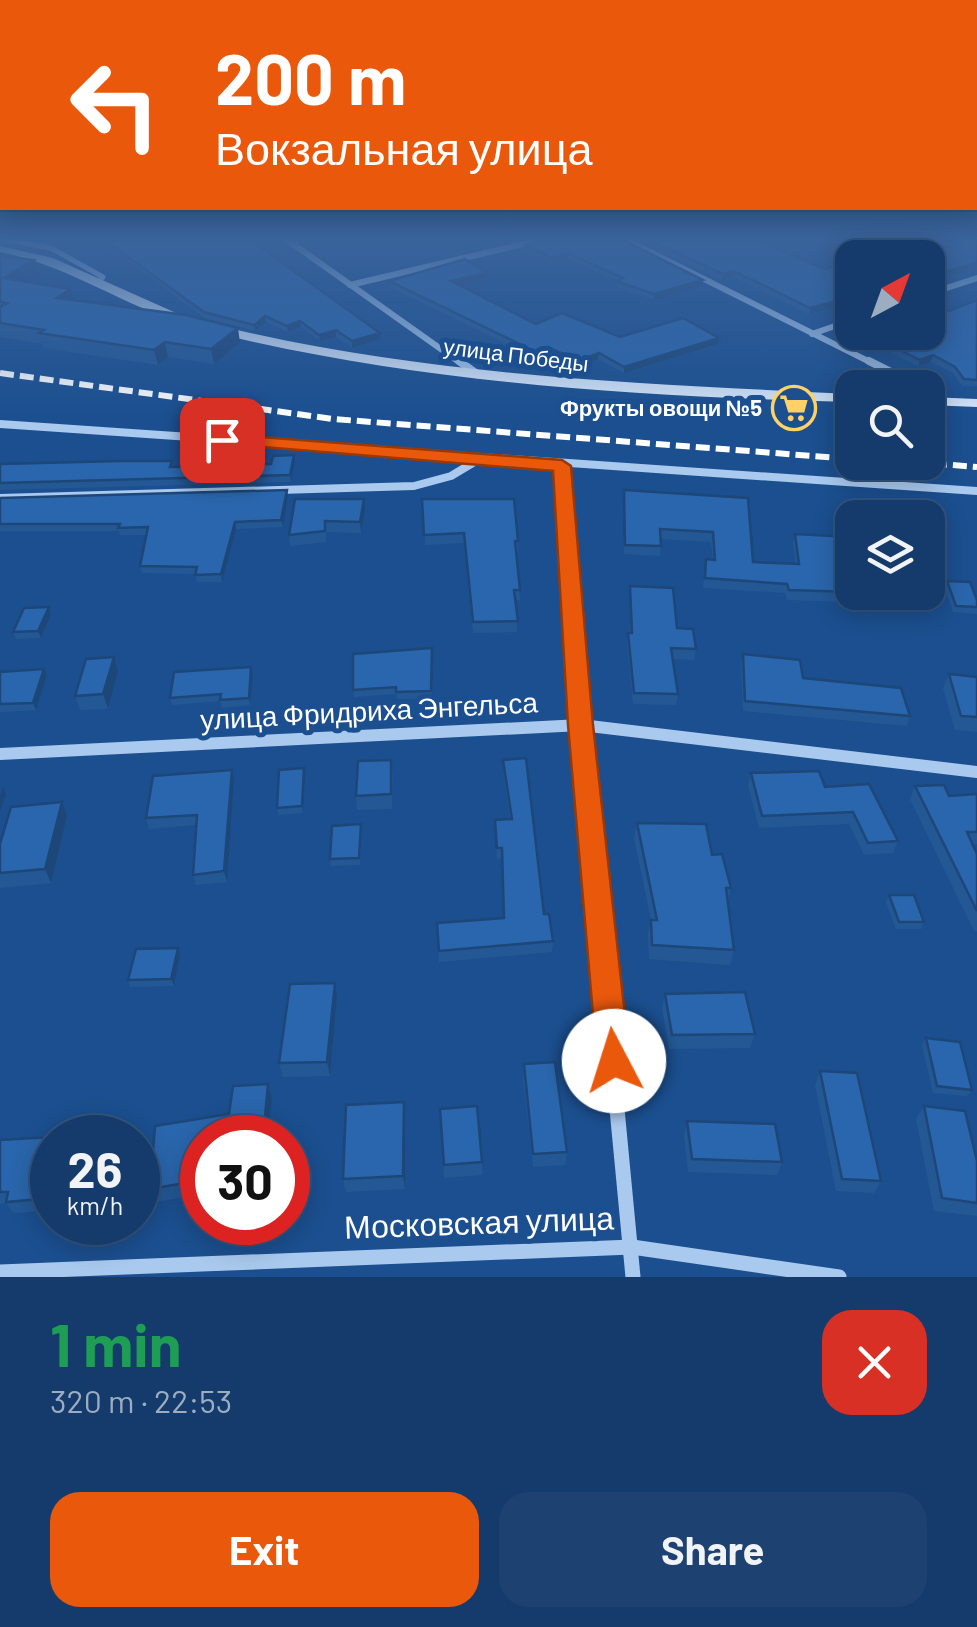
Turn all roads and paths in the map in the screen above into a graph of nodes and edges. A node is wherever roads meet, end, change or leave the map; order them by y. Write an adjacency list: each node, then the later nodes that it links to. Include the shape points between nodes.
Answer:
1 (134, 299): 7 (street, улица Победы, via 254,339)
2 (369, 299): 7 (street)
3 (742, 299): 5 (street)
4 (835, 326): 5 (street)
5 (812, 334): 6 (street)
6 (886, 370)
7 (481, 376): 8 (street, улица Победы)
8 (835, 397)
9 (947, 401): 10 (street)
10 (977, 402)
11 (0, 424): 12 (street)
12 (482, 458): 13 (street); 15 (street, via 414,486)
13 (562, 466): 14 (street); 16 (street)
14 (977, 491)
15 (0, 498)
16 (581, 725): 17 (street, улица Фридриха Энгельса); 18 (street, улица Фридриха Энгельса); 19 (street)
17 (0, 754)
18 (977, 772)
19 (632, 1247): 20 (street, Московская улица); 21 (street); 22 (street, Московская улица)
20 (0, 1272)
21 (632, 1277)
22 (839, 1277)

